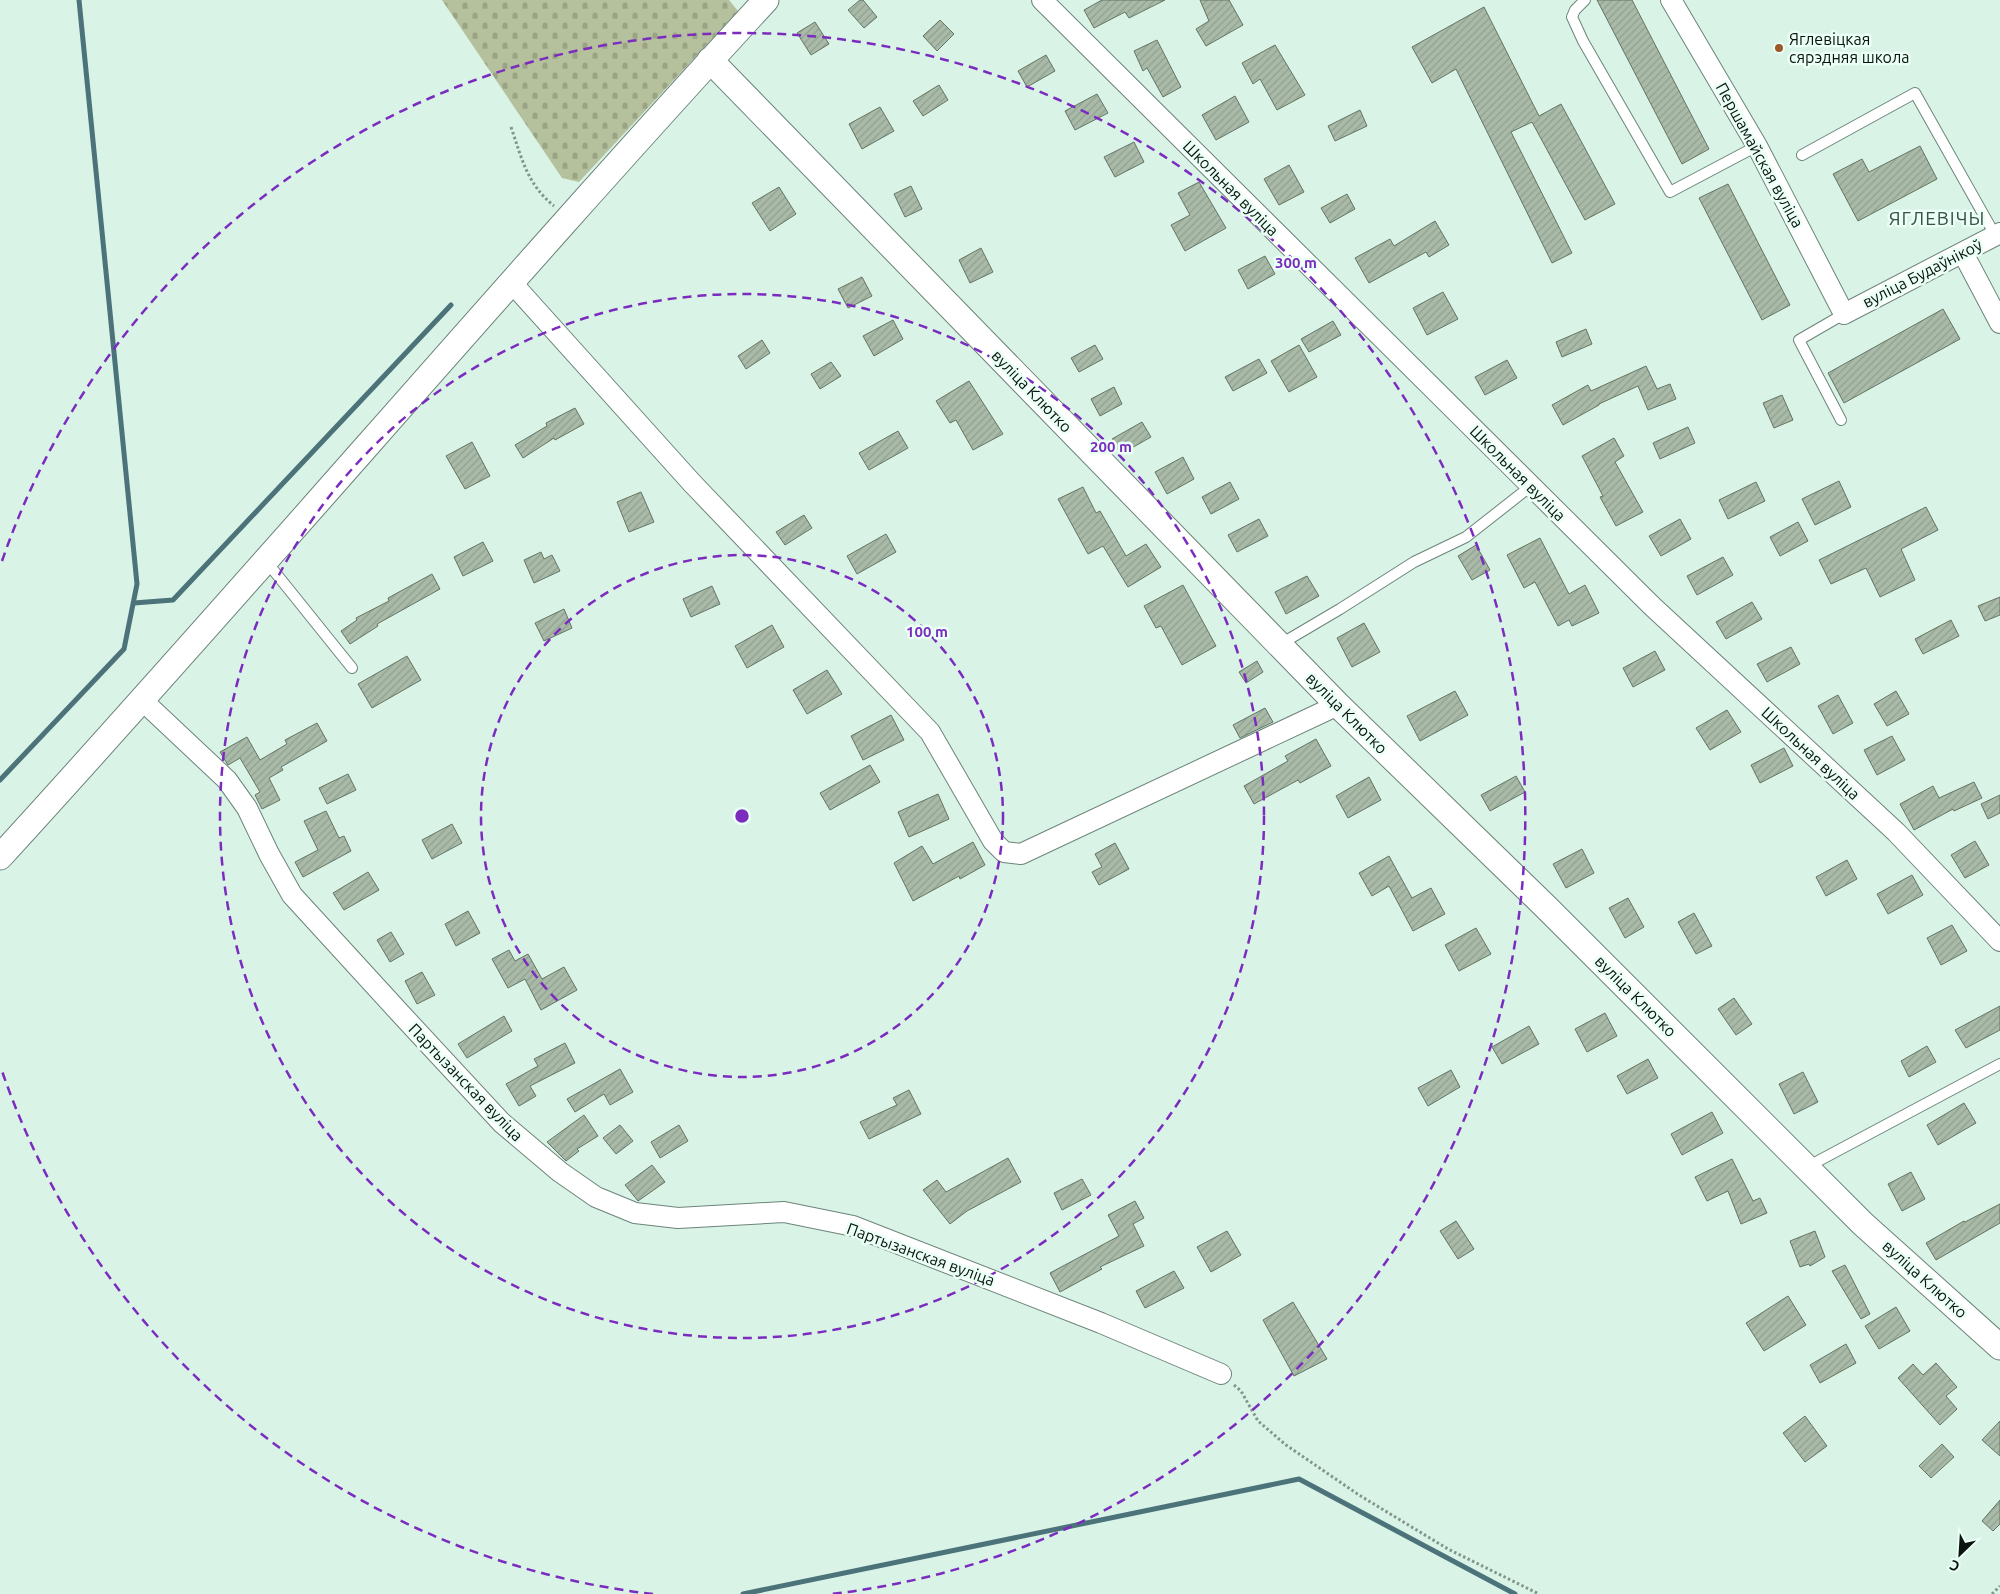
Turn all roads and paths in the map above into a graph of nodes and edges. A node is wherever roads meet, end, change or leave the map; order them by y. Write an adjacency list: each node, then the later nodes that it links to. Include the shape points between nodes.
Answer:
1 (766, 0): 5 (street)
2 (1042, 0): 16 (street, Школьная вуліца)
3 (1585, 0): 7 (lane, via 1572,17 1670,192)
4 (1671, 0): 7 (street, Першамайская вуліца)
5 (710, 60): 9 (street); 18 (street, вуліца Клютко)
6 (510, 127): 9 (path, via 532,184)
7 (1757, 146): 13 (street, Першамайская вуліца)
8 (1802, 155): 10 (lane, via 1915,93)
9 (570, 218): 12 (street)
10 (1998, 234): 11 (street, вуліца Будаўнікоў)
11 (1963, 253): 13 (street, вуліца Будаўнікоў); 14 (street)
12 (512, 283): 17 (street); 21 (street, via 692,483 930,732 994,841 1004,852 1021,854)
13 (1844, 314): 15 (lane, via 1799,340)
14 (2000, 323)
15 (1841, 420)
16 (1531, 486): 18 (lane, via 1466,537 1414,562); 23 (street, Школьная вуліца, via 1652,606 1896,832)
17 (266, 561): 19 (lane); 20 (street)
18 (1279, 645): 21 (street, вуліца Клютко)
19 (352, 668)
20 (143, 701): 22 (street); 27 (street, Партызанская вуліца, via 227,780 247,808 292,895 502,1123 560,1172 596,1197 634,1213 678,1218 784,1212 853,1226 1101,1323)
21 (1338, 705): 25 (street, вуліца Клютко)
22 (0, 857)
23 (2000, 941)
24 (2000, 1064): 25 (lane)
25 (1807, 1167): 26 (street, вуліца Клютко, via 1863,1224)
26 (2000, 1348)
27 (1221, 1374): 29 (path, via 1241,1391 1258,1422 1286,1445 1359,1495 1448,1549)
28 (2000, 1586): 30 (path)
29 (1539, 1594)
30 (1992, 1594)

